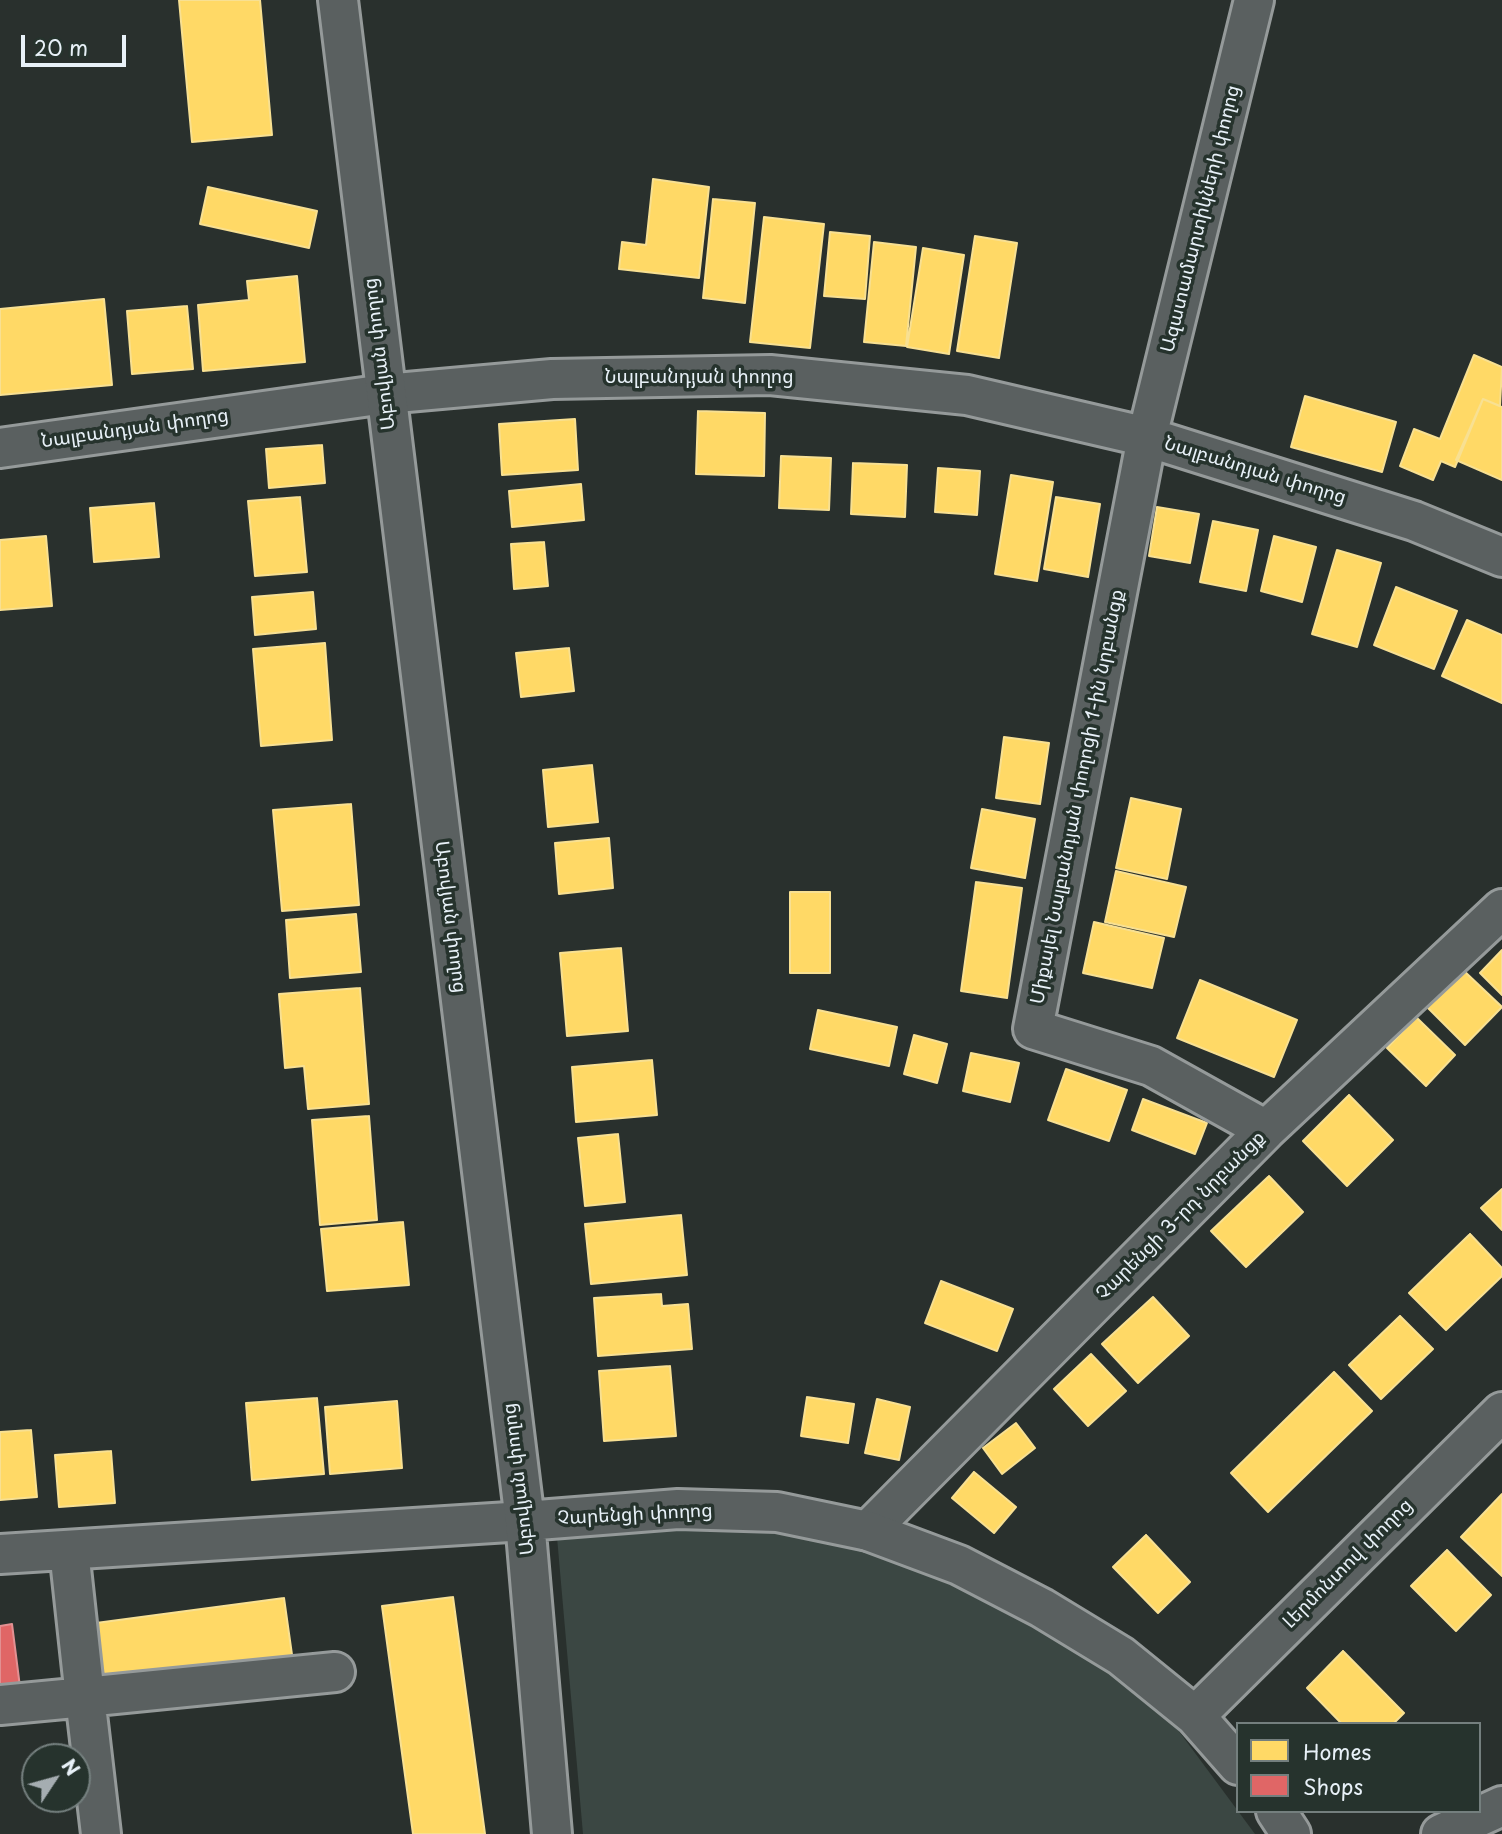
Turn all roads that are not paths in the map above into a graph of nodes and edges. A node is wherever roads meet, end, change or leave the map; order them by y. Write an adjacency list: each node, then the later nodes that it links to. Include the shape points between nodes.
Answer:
1 (338, 0): 3 (street, Աբովյան փողոց)
2 (1254, 0): 4 (street, Ազատամարտիկների փողոց)
3 (385, 394): 4 (street, Նալբանդյան փողոց, via 552,379 770,375 967,395); 5 (street, Նալբանդյան փողոց); 10 (street, Աբովյան փողոց)
4 (1147, 438): 6 (street, Նալբանդյան փողոց, via 1414,521); 8 (street, Միքայել Նալբանդյան փողոցի 1-ին նրբանցք, via 1033,1029 1152,1066)
5 (0, 448)
6 (1502, 557)
7 (1502, 909): 8 (street, Չարենցի 3-րդ նրբանցք)
8 (1266, 1130): 11 (street, Չարենցի 3-րդ նրբանցք)
9 (1502, 1412): 17 (street, Լերմոնտով փողոց)
10 (525, 1521): 11 (street, Չարենցի փողոց, via 678,1509 777,1511); 12 (street, Չարենցի փողոց); 22 (street, Աբովյան փողոց)
11 (868, 1531): 17 (street, Չարենցի փողոց, via 959,1566 1042,1608 1121,1656)
12 (69, 1550): 13 (street, Չարենցի փողոց); 15 (street)
13 (0, 1555)
14 (335, 1672): 15 (street)
15 (85, 1696): 16 (street); 21 (street)
16 (0, 1705)
17 (1195, 1716): 18 (street, Չարենցի փողոց)
18 (1236, 1763)
19 (1502, 1806): 24 (street)
20 (1277, 1813): 23 (street)
21 (101, 1834)
22 (552, 1834)
23 (1291, 1834)
24 (1441, 1834)

